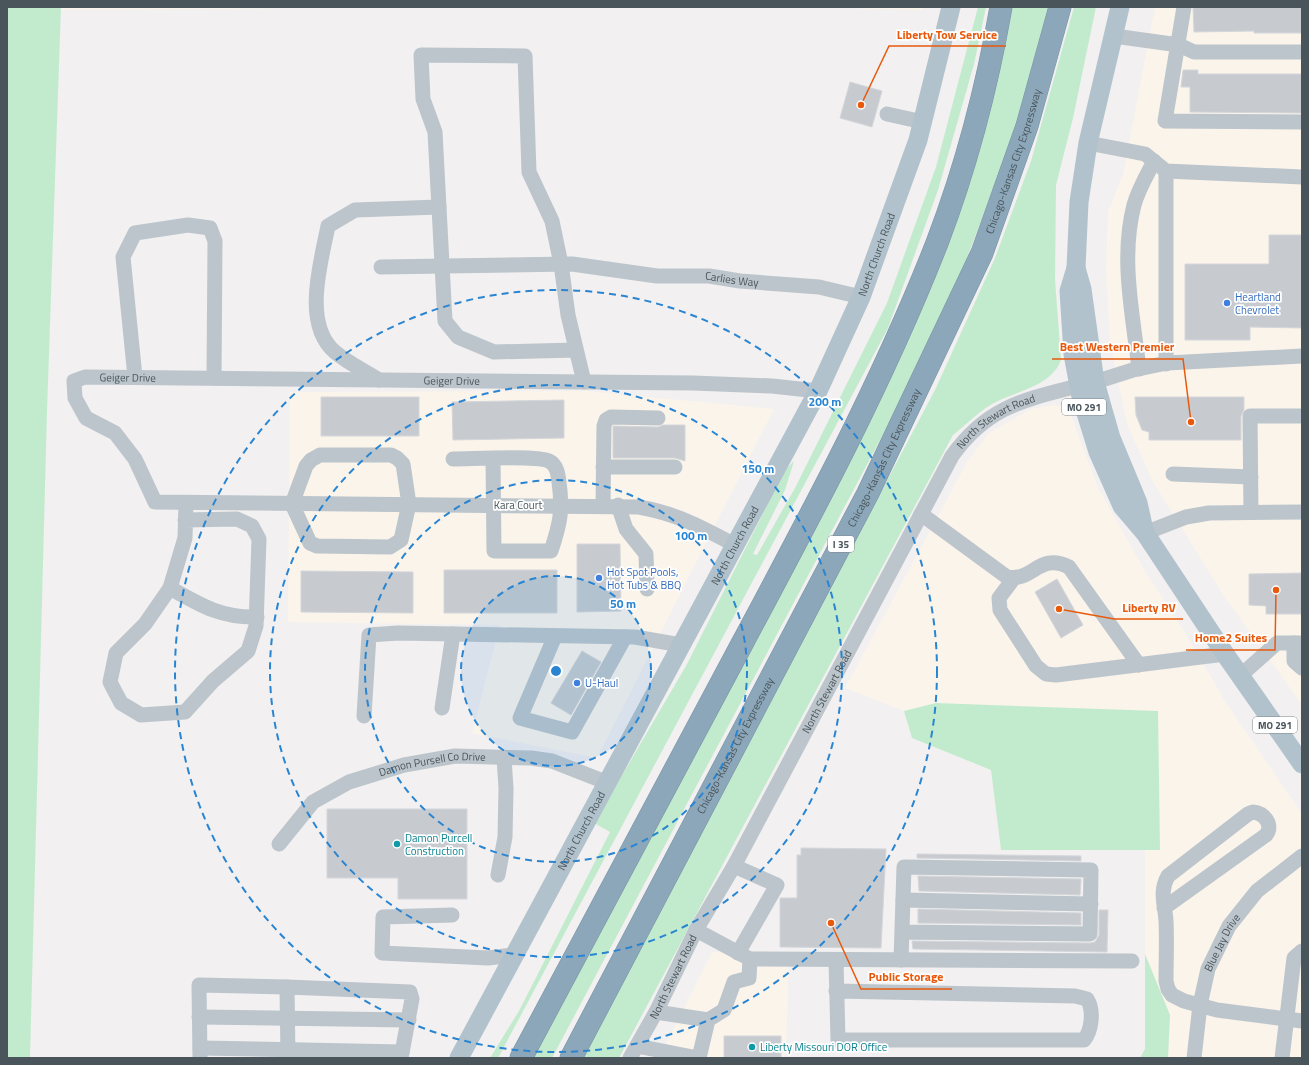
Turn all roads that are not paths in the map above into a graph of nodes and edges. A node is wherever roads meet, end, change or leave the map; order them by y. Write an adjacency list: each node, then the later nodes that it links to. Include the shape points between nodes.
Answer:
1 (951, 7): 10 (main road, North Church Road)
2 (1001, 7): 101 (highway, via 992,57 967,151 937,241 893,348 812,514)
3 (1060, 7): 102 (highway, Chicago-Kansas City Expressway / I 35, via 1027,126 982,253 868,493)
4 (1120, 7): 6 (main road, MO 291)
5 (1184, 7): 7 (street)
6 (1114, 36): 7 (street); 12 (main road, MO 291)
7 (1179, 45): 8 (street, via 1194,52); 11 (street, via 1165,121)
8 (1302, 52)
9 (887, 114): 10 (street)
10 (923, 122): 20 (main road, North Church Road)
11 (1302, 122)
12 (1088, 142): 13 (street, via 1145,154); 30 (main road, MO 291, via 1079,202 1076,268 1082,289)
13 (1154, 161): 14 (street); 24 (street, via 1134,204 1127,243)
14 (1166, 171): 15 (street); 23 (street)
15 (1302, 177)
16 (439, 207): 17 (street, via 435,132 423,99 421,55 525,56 529,172 552,221); 18 (street); 28 (street, via 355,210 328,226 316,286 319,329 334,351)
17 (562, 264): 18 (street, Carlies Way); 20 (street, Carlies Way, via 657,276 709,276 819,287); 21 (street, via 568,315)
18 (441, 266): 19 (street, Carlies Way); 21 (street, via 445,321 458,337 494,352)
19 (381, 267)
20 (861, 296): 31 (main road, North Church Road)
21 (576, 350): 29 (street)
22 (1302, 356): 23 (street, North Stewart Road)
23 (1166, 364): 24 (street, North Stewart Road)
24 (1139, 369): 30 (street, North Stewart Road)
25 (85, 377): 26 (street, Geiger Drive); 40 (street, Kara Court, via 74,381 75,398 86,418 115,432 135,458 155,502)
26 (134, 377): 27 (street, Geiger Drive); 27 (street, via 123,257 135,234 188,225 210,228 215,241)
27 (214, 378): 28 (street, Geiger Drive)
28 (379, 380): 29 (street, Geiger Drive)
29 (584, 382): 31 (street, Geiger Drive, via 772,386)
30 (1087, 384): 49 (street, North Stewart Road, via 1008,406 976,427 952,456); 51 (main road, MO 291, via 1138,503)
31 (818, 391): 52 (main road, North Church Road)
32 (1302, 416): 39 (street, via 1250,416)
33 (658, 418): 36 (street, via 612,417 606,420)
34 (453, 459): 35 (street)
35 (493, 459): 43 (street); 44 (street, via 536,459 554,465)
36 (603, 467): 37 (street); 45 (street)
37 (675, 467)
38 (1173, 474): 39 (street)
39 (1251, 477): 47 (street)
40 (186, 503): 41 (street, Kara Court); 50 (street)
41 (292, 504): 42 (street, Kara Court); 42 (street, via 310,543 317,546 390,546 401,540); 42 (street, via 306,466 320,455 391,455 397,458 403,464)
42 (409, 504): 43 (street, Kara Court)
43 (493, 505): 44 (street, Kara Court); 44 (street, via 494,551 551,551 560,527)
44 (562, 505): 45 (street, Kara Court)
45 (603, 505): 46 (street, Kara Court)
46 (618, 505): 52 (street, Kara Court, via 663,511 685,519); 55 (street, via 626,529 646,554)
47 (1251, 512): 48 (street); 51 (street, via 1209,513 1186,517)
48 (1302, 512)
49 (921, 514): 53 (street, via 1007,577); 73 (street, North Stewart Road)
50 (185, 520): 54 (street, via 185,538); 56 (street, via 237,519 252,526 259,539)
51 (1144, 533): 62 (main road, MO 291)
52 (735, 545): 61 (main road, North Church Road)
53 (1014, 578): 63 (street, via 1046,562 1061,563 1069,567); 63 (street, via 999,598 1000,610 1036,666 1046,674)
54 (170, 588): 56 (street, via 204,607 238,618); 56 (street, via 145,624 116,653 110,682 121,703 141,715 185,712 213,682 248,652)
55 (647, 589)
56 (257, 617)
57 (453, 634): 58 (street); 66 (street); 67 (street, via 369,635)
58 (555, 636): 59 (street); 59 (street, via 520,718 572,732)
59 (625, 637): 61 (street)
60 (1298, 643): 64 (street, via 1294,660); 65 (street, via 1277,643)
61 (681, 645): 70 (main road, North Church Road)
62 (1225, 654): 63 (street); 65 (main road, MO 291)
63 (1139, 665)
64 (1302, 668)
65 (1240, 676): 69 (main road, MO 291)
66 (442, 708)
67 (364, 716)
68 (504, 758): 70 (street, Damon Pursell Co Drive, via 552,761); 71 (street, Damon Pursell Co Drive, via 455,756 404,766 350,782 314,802); 74 (street, via 505,836)
69 (1302, 764)
70 (608, 783): 82 (main road, North Church Road)
71 (279, 844)
72 (1302, 856): 89 (street, Blue Jay Drive, via 1256,891 1229,926 1208,969)
73 (734, 866): 79 (street, North Stewart Road); 83 (street, via 777,885)
74 (498, 875)
75 (903, 900): 76 (street); 76 (street, via 904,867 1091,870); 80 (street)
76 (1091, 904): 80 (street, via 1090,934)
77 (1164, 908): 77 (street, via 1163,884 1168,876 1248,814 1253,812 1262,815 1270,826 1266,835); 89 (street, via 1168,989 1178,999)
78 (452, 915): 82 (street, via 383,917 382,953 488,958)
79 (696, 930): 83 (street); 90 (street, North Stewart Road)
80 (902, 932): 85 (street)
81 (1302, 950): 95 (street, via 1294,958)
82 (513, 955): 100 (main road, North Church Road)
83 (744, 956): 84 (street); 94 (street, via 749,978 734,982 724,1010)
84 (836, 960): 85 (street); 88 (street)
85 (901, 960): 86 (street)
86 (1132, 961)
87 (288, 987): 91 (street, via 198,985); 92 (street); 93 (street, via 410,992 412,999)
88 (836, 991): 88 (street, via 838,1040 1084,1040 1088,1036 1090,1025 1090,1004 1087,999 1075,996)
89 (1200, 1005): 95 (street, via 1216,1010); 104 (street, Blue Jay Drive)
90 (656, 1012): 94 (street); 96 (street, North Stewart Road)
91 (199, 1017): 92 (street); 97 (street)
92 (288, 1018): 93 (street); 98 (street)
93 (408, 1020): 99 (street)
94 (708, 1020): 103 (street)
95 (1295, 1020): 105 (street)
96 (634, 1052): 103 (street)
97 (200, 1053): 98 (street)
98 (288, 1054): 99 (street)
99 (401, 1055)
100 (459, 1058)
101 (521, 1058)
102 (571, 1058)
103 (698, 1058)
104 (1194, 1058)
105 (1282, 1058)

